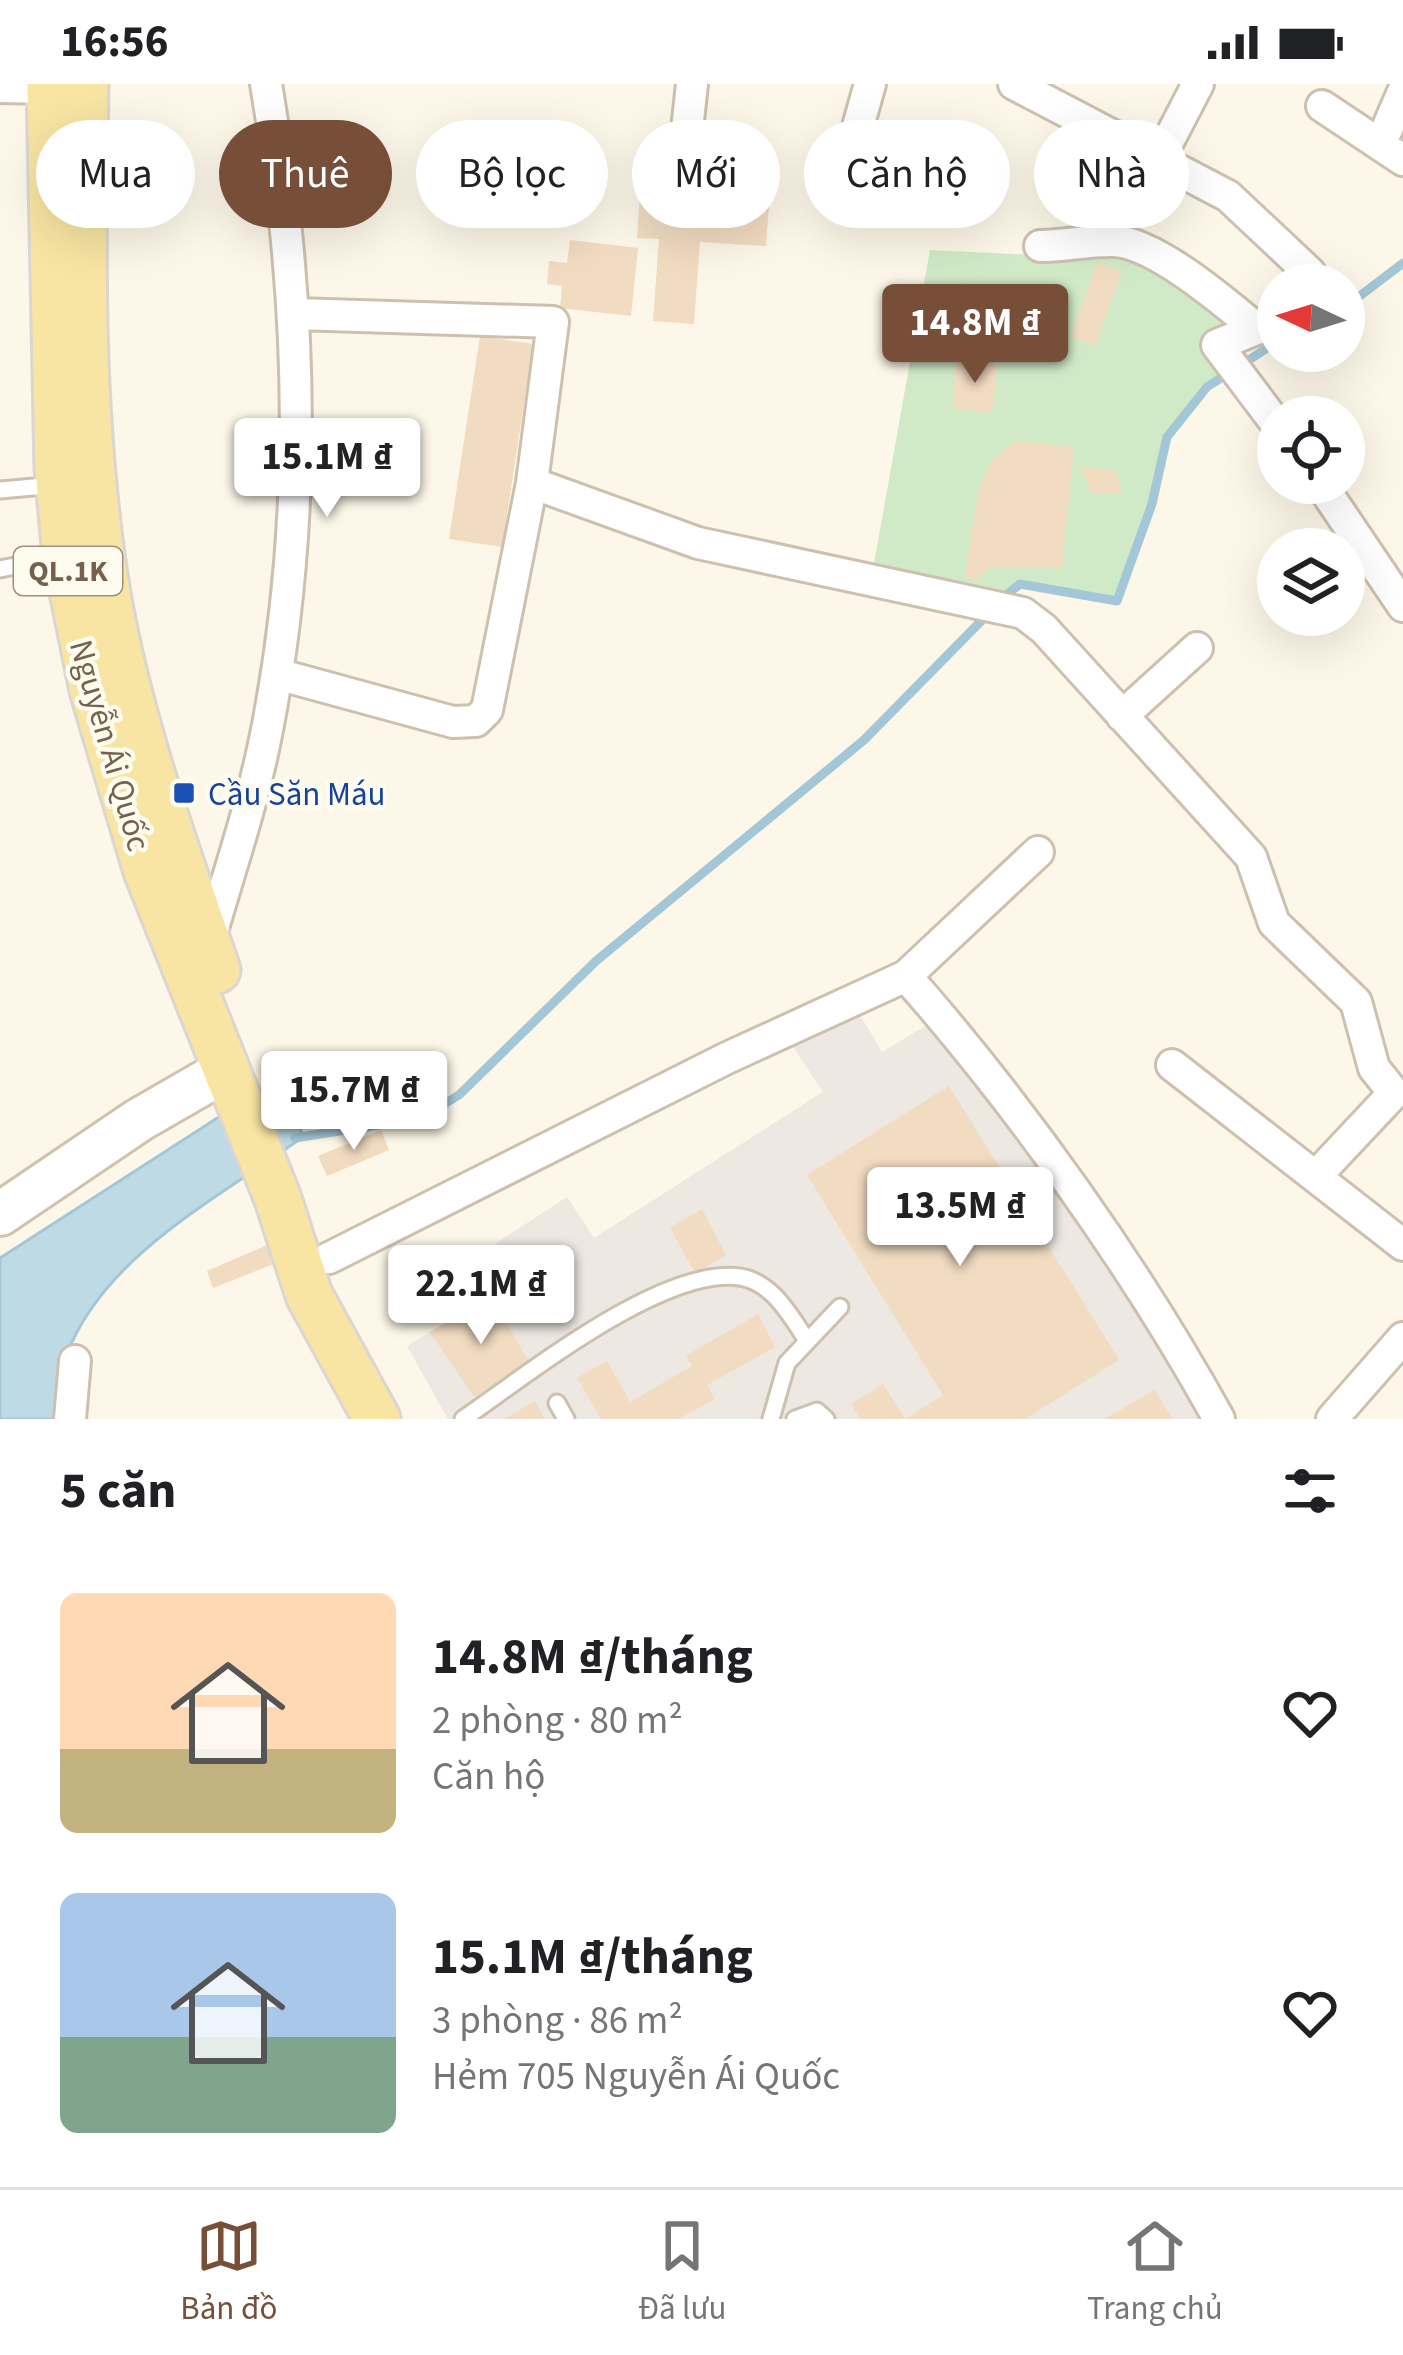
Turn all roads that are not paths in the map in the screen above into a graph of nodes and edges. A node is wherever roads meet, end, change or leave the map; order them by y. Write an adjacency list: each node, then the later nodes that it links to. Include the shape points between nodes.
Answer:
1 (266, 84): 18 (street)
2 (692, 84): 10 (street)
3 (871, 84): 11 (street)
4 (1014, 84): 12 (street)
5 (1198, 84): 13 (street)
6 (62, 86): 7 (street); 23 (main road, Nguyễn Ái Quốc / QL.1K); 33 (main road, Nguyễn Ái Quốc / QL.1K, via 108,595 136,715)
7 (0, 87)
8 (1403, 92): 14 (street)
9 (1322, 106): 14 (street)
10 (688, 120)
11 (860, 120)
12 (1084, 120)
13 (1179, 120)
14 (1392, 153)
15 (1189, 177): 17 (street, via 1246,210)
16 (1040, 246): 19 (street, via 1117,241)
17 (1301, 264)
18 (295, 314): 22 (street, via 553,322); 30 (street, via 299,455)
19 (1257, 317)
20 (1257, 329): 21 (street, via 1217,345)
21 (1257, 399)
22 (532, 483): 30 (street, via 487,710 476,721 453,722); 31 (street, via 698,543 1023,613)
23 (59, 484): 24 (lane); 26 (main road, Nguyễn Ái Quốc / QL.1K)
24 (0, 490)
25 (1334, 504): 28 (street)
26 (66, 557): 27 (lane); 36 (main road, Nguyễn Ái Quốc / QL.1K, via 147,871)
27 (0, 569)
28 (1403, 607)
29 (1197, 648): 31 (street)
30 (277, 674): 33 (street)
31 (1122, 716): 37 (street, via 1251,856 1274,923 1356,1002 1374,1068)
32 (1038, 852): 34 (street)
33 (208, 945): 36 (main road, QL.1K)
34 (906, 976): 42 (street); 56 (street, via 979,1059 1183,1354)
35 (1172, 1065): 38 (street)
36 (234, 1067): 39 (main road, QL.1K); 40 (street)
37 (1399, 1098): 38 (street)
38 (1316, 1176): 41 (street)
39 (292, 1193): 42 (main road, QL.1K); 49 (main road, QL.1K, via 309,1295)
40 (0, 1214)
41 (1403, 1245)
42 (329, 1258): 50 (main road, QL.1K)
43 (840, 1307): 45 (lane)
44 (1403, 1338): 57 (street)
45 (806, 1339): 51 (lane, via 770,1292 741,1277 708,1280 626,1310); 53 (lane, via 787,1363)
46 (75, 1361): 48 (street)
47 (557, 1403): 52 (lane)
48 (70, 1419)
49 (376, 1419)
50 (404, 1419)
51 (463, 1419)
52 (566, 1419)
53 (771, 1419)
54 (795, 1419): 55 (lane, via 817,1411)
55 (826, 1419)
56 (1219, 1419)
57 (1332, 1419)

